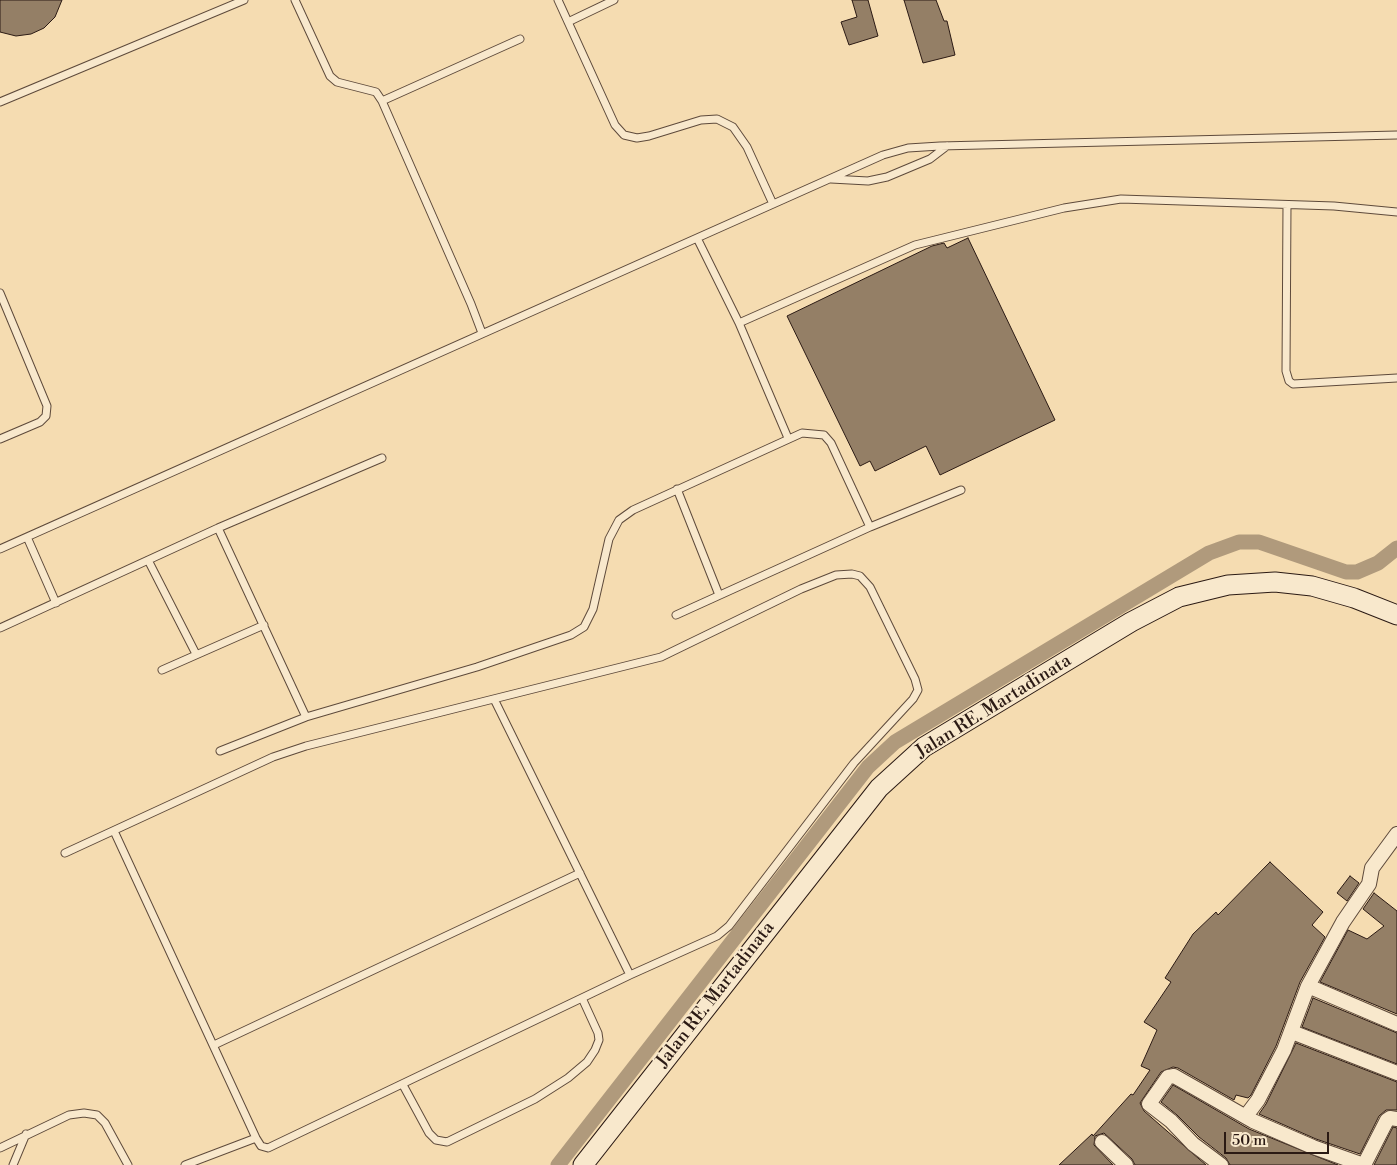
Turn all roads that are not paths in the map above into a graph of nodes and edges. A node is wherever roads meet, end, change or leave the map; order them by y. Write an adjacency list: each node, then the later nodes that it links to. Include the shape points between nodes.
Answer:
1 (244, 0): 8 (lane)
2 (295, 0): 7 (lane, via 330,76 338,82 376,92)
3 (558, 0): 5 (lane)
4 (614, 0): 5 (lane)
5 (568, 22): 12 (lane, via 614,125 624,135 643,137 701,120 717,119 733,127 747,147)
6 (520, 39): 7 (lane)
7 (382, 101): 18 (lane)
8 (0, 102)
9 (1397, 135): 10 (lane)
10 (947, 146): 11 (lane, via 908,148 882,155); 11 (lane, via 930,158 887,177 868,181)
11 (828, 178): 12 (lane)
12 (773, 204): 15 (lane)
13 (1287, 205): 14 (lane); 17 (lane, via 1121,199 1064,208 915,245); 19 (lane, via 1288,380 1293,384)
14 (1397, 212)
15 (697, 238): 17 (lane); 18 (lane)
16 (0, 293): 21 (lane, via 47,406 46,416 40,422)
17 (739, 323): 20 (lane)
18 (482, 333): 27 (lane)
19 (1397, 378)
20 (788, 438): 23 (lane); 26 (lane, via 802,433 824,435 831,443)
21 (0, 439)
22 (382, 458): 25 (lane)
23 (677, 489): 30 (lane); 39 (lane, via 619,520 609,539 593,609 584,627 570,635 477,667)
24 (961, 490): 26 (lane)
25 (218, 528): 29 (lane); 34 (lane)
26 (870, 528): 30 (lane)
27 (27, 537): 28 (lane); 31 (lane)
28 (0, 550)
29 (148, 560): 31 (lane); 36 (lane)
30 (719, 595): 32 (lane)
31 (56, 603): 35 (lane)
32 (676, 615)
33 (1397, 615): 62 (main road, Jalan RE. Martadinata, via 1312,586 1275,582 1228,585 1179,597 1131,622 924,747 879,788)
34 (264, 625): 36 (lane); 39 (lane)
35 (0, 628)
36 (196, 654): 37 (lane)
37 (162, 670)
38 (494, 699): 41 (lane, via 273,757); 44 (lane); 45 (lane, via 661,658 801,589 836,575 852,574 860,576 870,588 915,679 918,690 913,699 854,763 729,926 706,942)
39 (306, 717): 40 (lane)
40 (220, 751)
41 (114, 831): 43 (lane); 50 (lane)
42 (1397, 834): 46 (street, via 1372,868 1369,884 1343,922)
43 (65, 853)
44 (580, 873): 45 (lane); 50 (lane)
45 (630, 975): 47 (lane)
46 (1308, 986): 48 (street); 49 (street)
47 (582, 998): 52 (lane); 52 (lane, via 600,1040 587,1062 535,1099 447,1142 436,1140 429,1133)
48 (1397, 1024)
49 (1292, 1032): 51 (street); 53 (street, via 1258,1100)
50 (214, 1045): 56 (lane)
51 (1397, 1073)
52 (403, 1085): 56 (lane, via 273,1147 264,1148)
53 (1246, 1116): 64 (street, via 1174,1076 1165,1079 1149,1101 1193,1144); 65 (street, via 1313,1147)
54 (1397, 1119): 65 (street, via 1387,1120)
55 (26, 1134): 58 (lane); 59 (lane); 60 (lane, via 69,1115 84,1112 97,1115 105,1123)
56 (256, 1138): 61 (lane)
57 (1102, 1142): 63 (street)
58 (0, 1148)
59 (14, 1165)
60 (128, 1165)
61 (185, 1165)
62 (583, 1165)
63 (1126, 1165)
64 (1221, 1165)
65 (1364, 1165)

